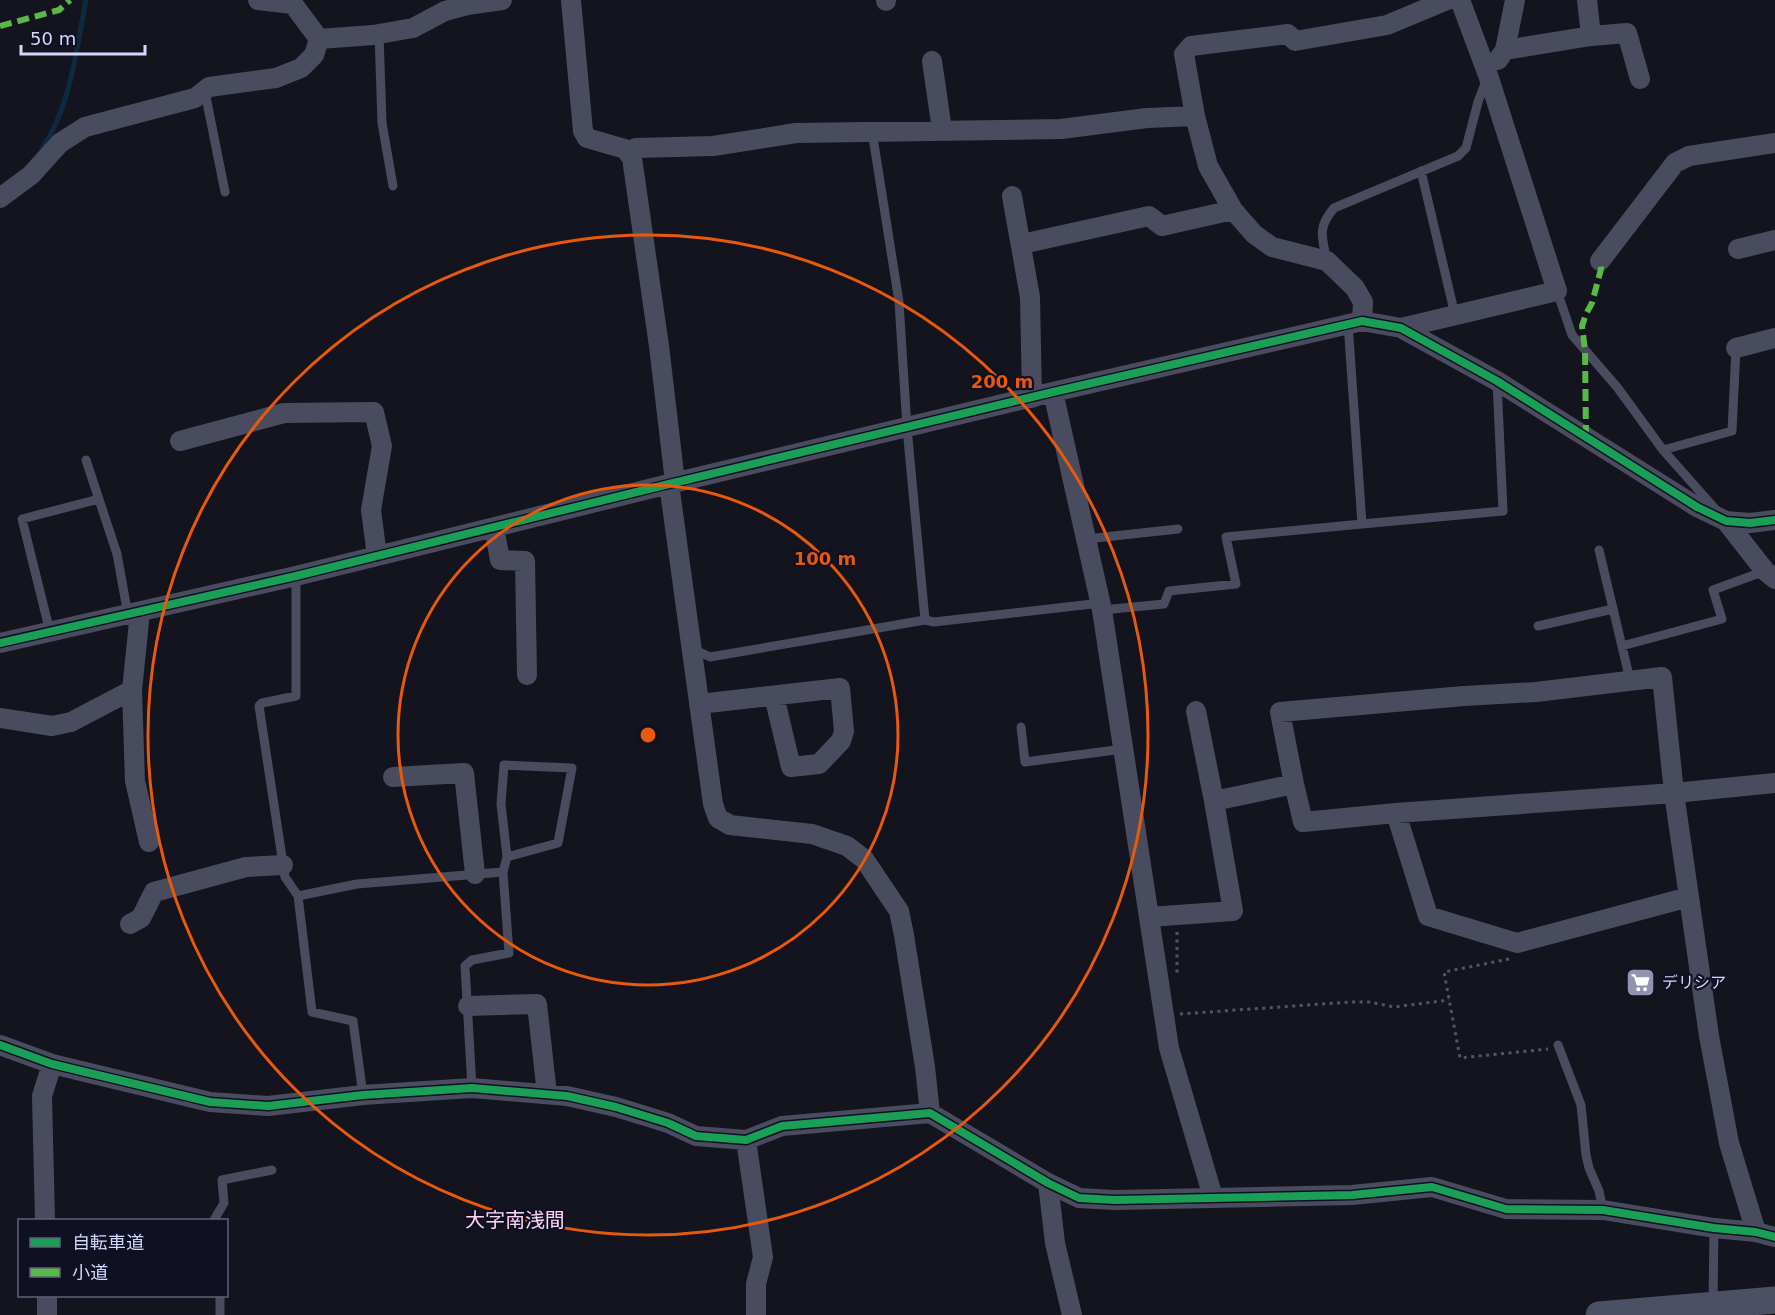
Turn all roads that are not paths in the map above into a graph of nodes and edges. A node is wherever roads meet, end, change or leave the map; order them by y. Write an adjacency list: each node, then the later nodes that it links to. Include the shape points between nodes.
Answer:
1 (258, 0): 10 (street, via 293,4)
2 (502, 0): 8 (street, via 445,11 413,28)
3 (571, 0): 20 (street, via 583,131 587,138)
4 (1448, 0): 16 (street, via 1387,25 1295,41 1288,34 1191,46 1184,54)
5 (1460, 0): 13 (street)
6 (1587, 0): 9 (street)
7 (1521, 1): 11 (street)
8 (379, 34): 10 (street); 22 (lane, via 382,123)
9 (1591, 36): 11 (street); 14 (street, via 1627,33)
10 (319, 39): 15 (street, via 314,55 301,68 276,78)
11 (1505, 50): 13 (street)
12 (932, 61): 17 (street)
13 (1488, 75): 21 (lane, via 1466,148 1458,156); 32 (street)
14 (1640, 79)
15 (205, 90): 23 (lane); 25 (street, via 195,98 85,127 60,143 31,175)
16 (1196, 116): 17 (street, via 1060,129); 26 (street, via 1208,166)
17 (942, 130): 18 (street)
18 (873, 131): 20 (street, via 796,133 713,146 636,148); 41 (lane, via 899,302)
19 (1775, 143): 31 (street, via 1689,156 1675,163)
20 (628, 152): 45 (street, via 632,158 660,358)
21 (1421, 171): 30 (lane, via 1334,208 1325,219 1322,233); 33 (lane)
22 (393, 186)
23 (225, 192)
24 (1012, 196): 28 (street)
25 (0, 198)
26 (1233, 210): 28 (street, via 1162,226 1149,216); 30 (street, via 1272,247)
27 (1775, 240): 29 (street)
28 (1022, 244): 40 (street, via 1030,297)
29 (1738, 249)
30 (1327, 261): 34 (street, via 1355,288 1363,302)
31 (1600, 261)
32 (1557, 291): 33 (street); 43 (lane, via 1572,335 1617,387)
33 (1455, 315): 35 (street)
34 (1355, 322): 35 (street); 39 (street); 49 (lane)
35 (1401, 328): 38 (street)
36 (1775, 338): 37 (street)
37 (1736, 348): 43 (lane, via 1732,431)
38 (1497, 381): 48 (street, via 1697,507); 49 (lane, via 1503,511)
39 (1053, 392): 40 (street); 52 (street)
40 (1032, 398): 41 (street)
41 (907, 428): 45 (street); 60 (lane)
42 (180, 441): 54 (street, via 284,412 374,412 382,446 371,510)
43 (1663, 450): 48 (lane)
44 (86, 460): 46 (lane)
45 (672, 483): 50 (street); 65 (street)
46 (99, 499): 59 (lane); 62 (lane, via 22,519)
47 (1775, 520): 48 (street)
48 (1726, 521): 55 (street)
49 (1362, 524): 57 (lane, via 1226,537 1236,584 1169,591 1164,603)
50 (494, 527): 54 (street); 66 (street, via 500,560 525,561)
51 (1178, 529): 52 (lane)
52 (1086, 539): 57 (street)
53 (1599, 550): 58 (lane)
54 (377, 556): 56 (street)
55 (1770, 575): 64 (lane, via 1713,591 1722,619)
56 (296, 576): 59 (street); 83 (lane, via 296,696 260,706)
57 (1102, 607): 60 (lane); 74 (street)
58 (1613, 609): 61 (lane); 64 (lane)
59 (134, 613): 62 (street); 68 (street)
60 (926, 620): 65 (lane, via 710,657)
61 (1538, 626)
62 (50, 632): 63 (street)
63 (0, 643)
64 (1622, 646): 67 (lane)
65 (690, 647): 70 (street)
66 (527, 675)
67 (1630, 680): 77 (street, via 1536,692 1280,712); 78 (street, via 1662,677)
68 (132, 690): 72 (street, via 62,724); 81 (street, via 135,781)
69 (774, 696): 69 (street, via 840,688 844,731 841,741 819,764 791,767); 70 (street)
70 (699, 704): 97 (street, via 718,818 730,825 812,834 847,846 864,859 898,911)
71 (1196, 711): 79 (street)
72 (0, 718)
73 (1021, 727): 74 (lane, via 1025,762)
74 (1123, 749): 88 (street)
75 (393, 777): 85 (street, via 464,773)
76 (1775, 783): 78 (street)
77 (1294, 784): 79 (street); 80 (street, via 1303,822)
78 (1674, 793): 80 (street); 87 (street)
79 (1214, 801): 88 (street, via 1233,911)
80 (1396, 813): 87 (street, via 1428,916 1517,943)
81 (149, 842)
82 (507, 857): 82 (lane, via 558,843 572,768 504,765 501,804); 84 (lane)
83 (283, 865): 86 (lane, via 285,877); 89 (street, via 246,867 154,892 141,918)
84 (503, 872): 85 (lane); 90 (lane, via 509,953 472,960 465,966)
85 (475, 874): 86 (lane, via 357,884)
86 (298, 896): 96 (lane, via 312,1012 353,1021)
87 (1689, 897): 106 (street, via 1729,1143)
88 (1149, 917): 101 (street, via 1169,1048)
89 (130, 924)
90 (468, 1006): 94 (lane); 95 (street, via 537,1004)
91 (0, 1045): 93 (street)
92 (1558, 1046): 102 (lane, via 1581,1104 1586,1155)
93 (52, 1064): 96 (street, via 210,1102 268,1106); 103 (street, via 42,1096)
94 (472, 1088): 95 (street); 96 (street)
95 (547, 1094): 98 (street, via 616,1107 696,1136)
96 (363, 1095)
97 (930, 1113): 98 (street, via 782,1126); 100 (street)
98 (747, 1140): 113 (street, via 763,1257 756,1284)
99 (272, 1170): 104 (lane, via 222,1180 224,1203)
100 (1047, 1183): 101 (street, via 1079,1198); 114 (street, via 1055,1243)
101 (1213, 1197): 102 (street, via 1352,1195 1432,1187 1506,1209)
102 (1603, 1210): 105 (street)
103 (45, 1219)
104 (215, 1219)
105 (1714, 1228): 106 (street); 110 (lane)
106 (1766, 1235)
107 (46, 1297): 111 (street)
108 (220, 1297): 112 (lane)
109 (1775, 1300): 110 (street)
110 (1713, 1305): 115 (street)
111 (47, 1315)
112 (220, 1315)
113 (756, 1315)
114 (1072, 1315)
115 (1599, 1315)

